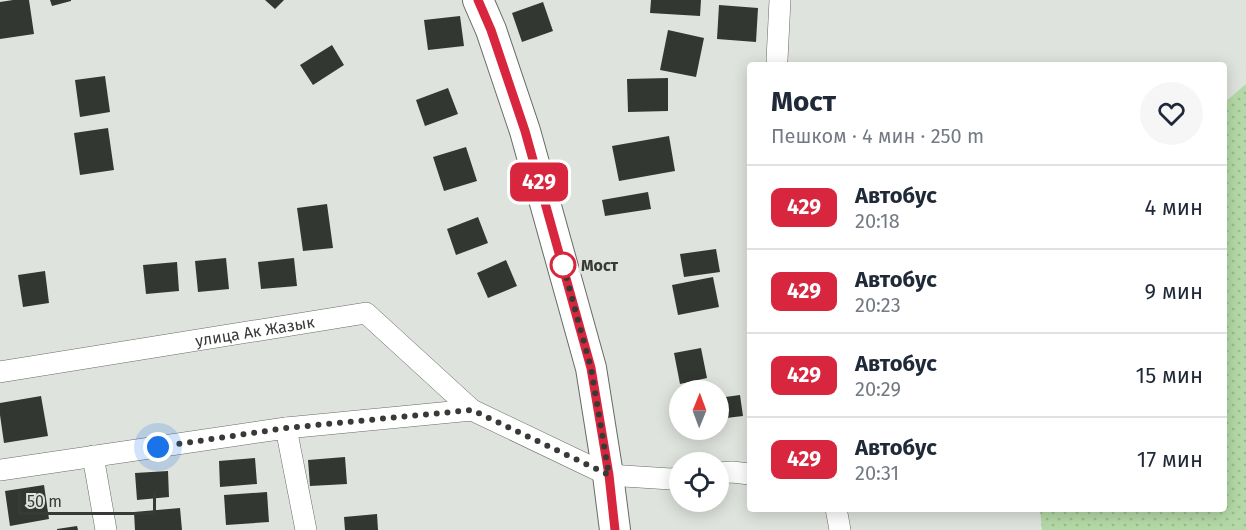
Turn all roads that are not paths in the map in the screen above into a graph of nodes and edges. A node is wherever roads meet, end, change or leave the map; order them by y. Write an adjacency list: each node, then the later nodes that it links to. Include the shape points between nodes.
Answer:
1 (478, 0): 11 (main road, via 525,131 563,264 591,368)
2 (780, 0): 3 (street)
3 (777, 60)
4 (0, 372): 5 (street, улица Ак Жазык, via 366,313)
5 (472, 410): 6 (street); 11 (street, улица Ак Жазык)
6 (286, 428): 7 (street); 15 (street)
7 (93, 456): 8 (street); 14 (street)
8 (0, 470)
9 (729, 472): 10 (street)
10 (747, 474)
11 (609, 475): 12 (street); 16 (main road)
12 (669, 479)
13 (837, 512): 17 (street)
14 (106, 530)
15 (306, 530)
16 (615, 530)
17 (840, 530)

